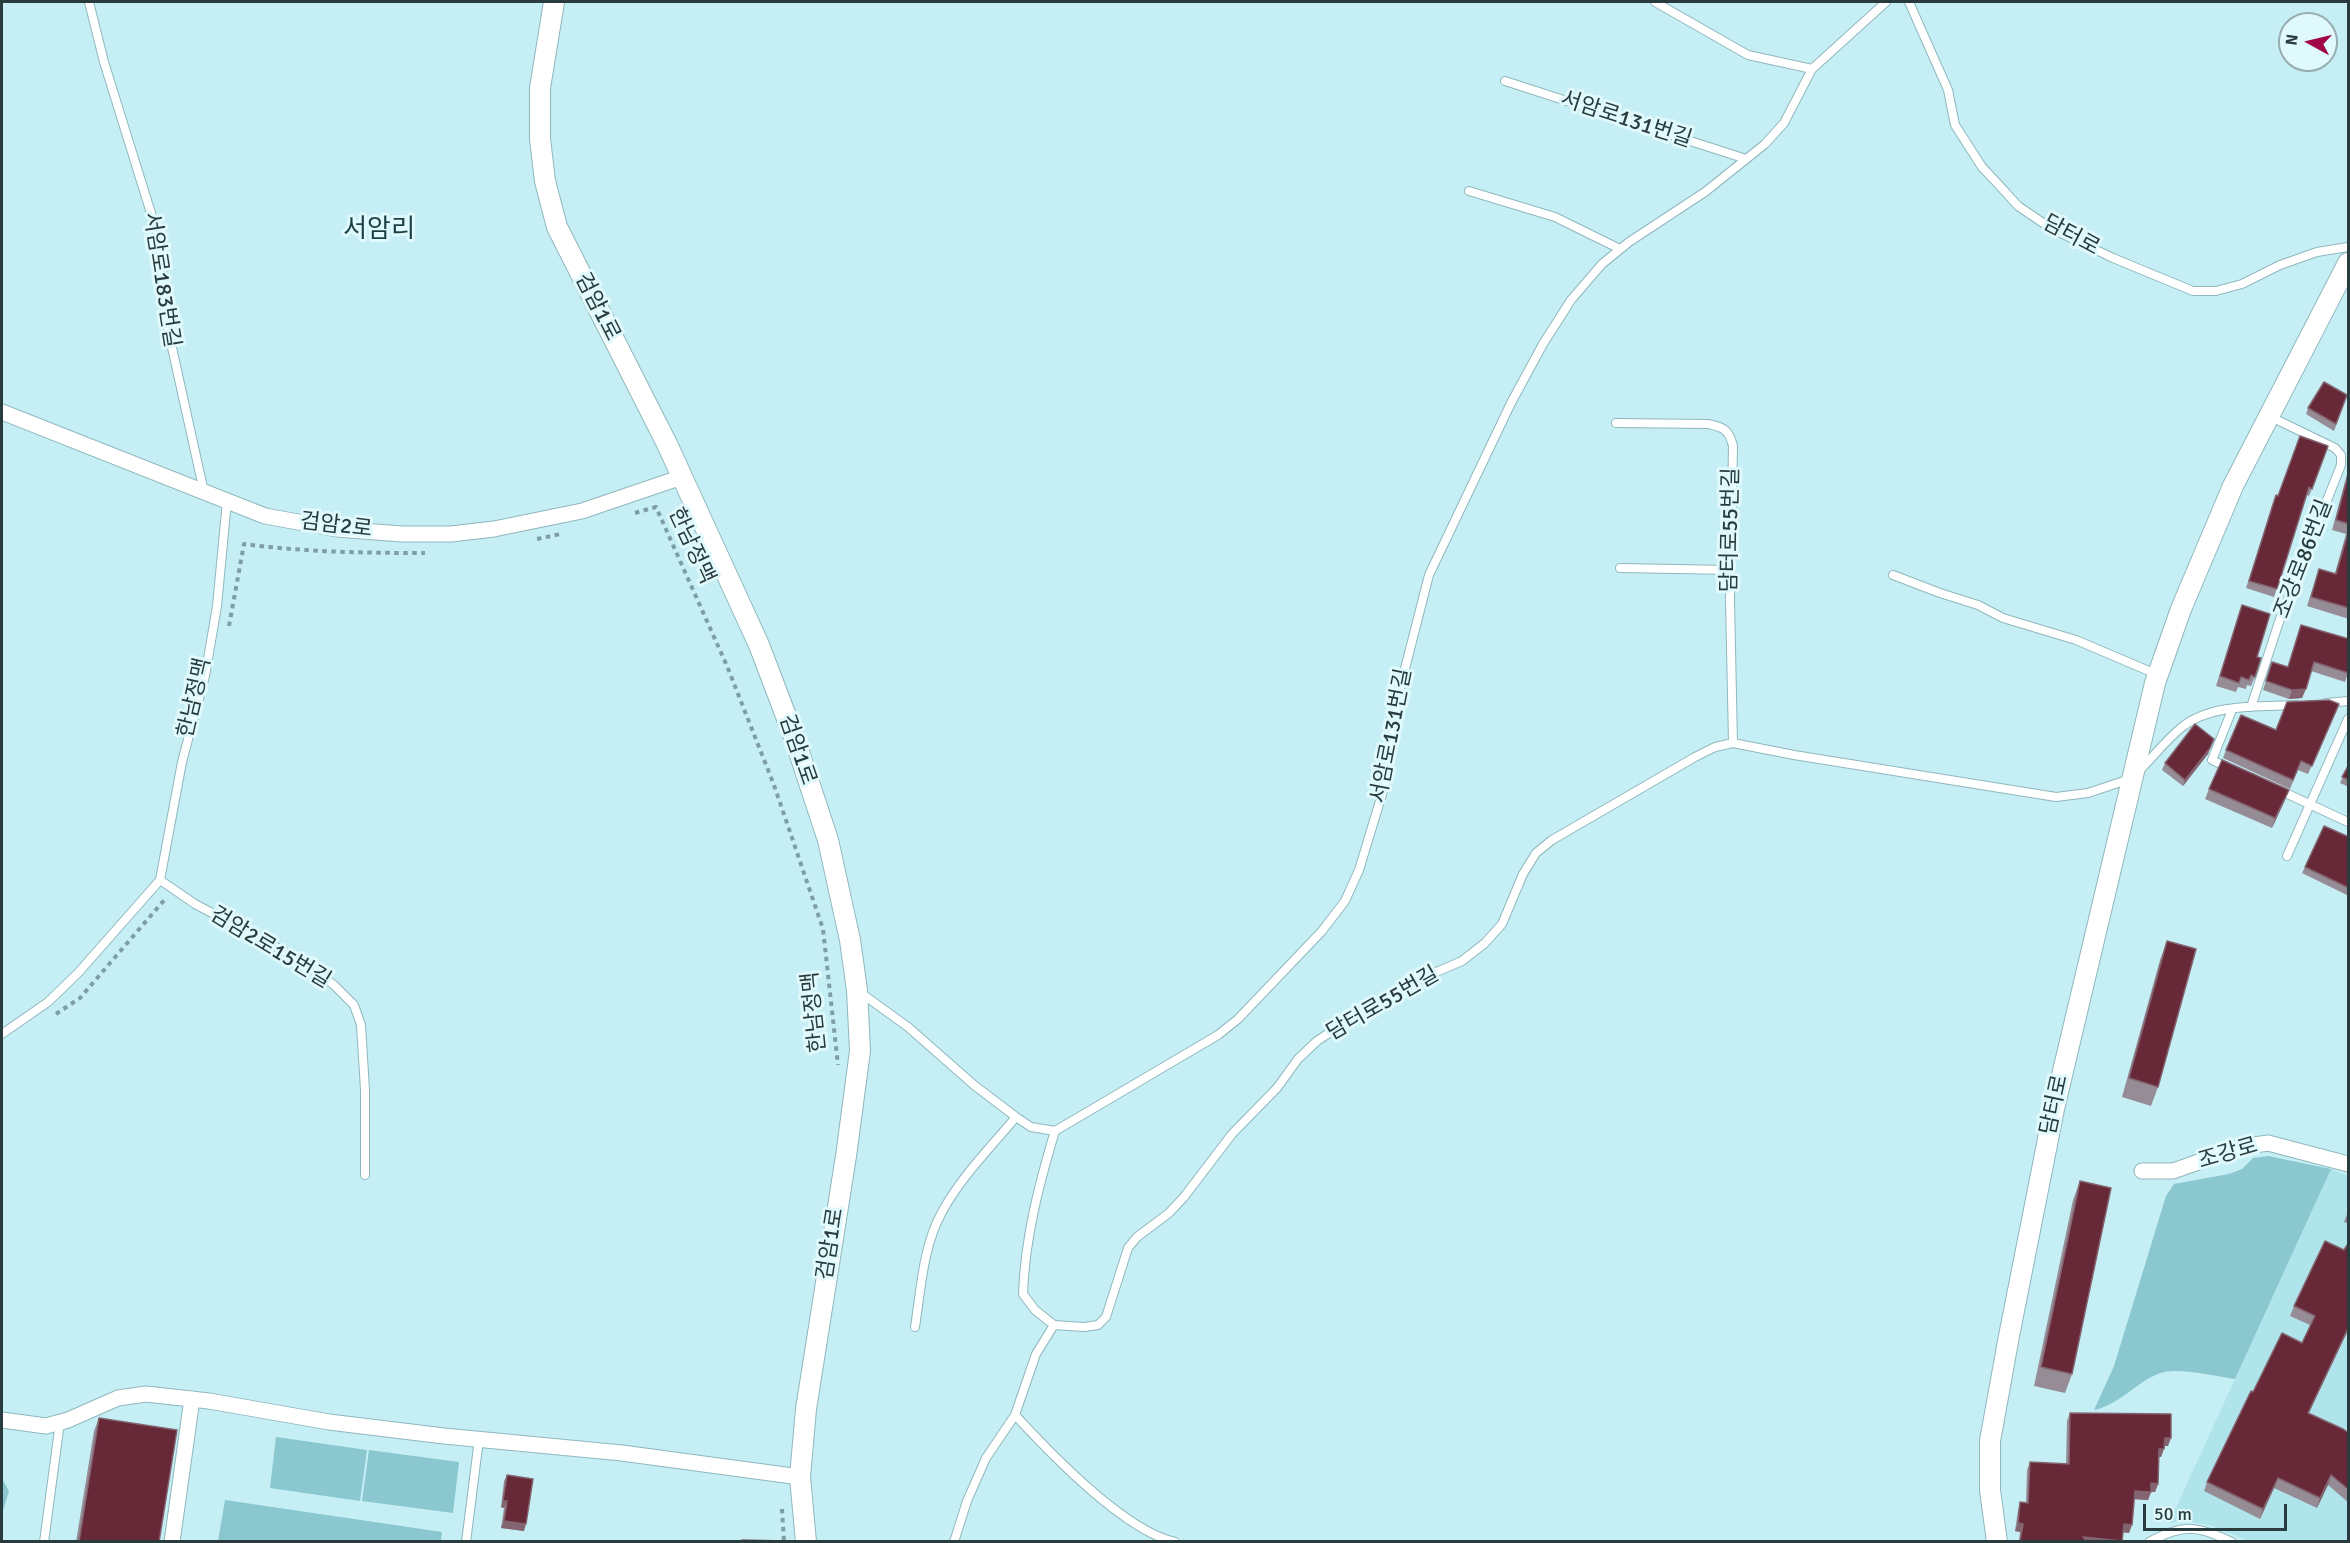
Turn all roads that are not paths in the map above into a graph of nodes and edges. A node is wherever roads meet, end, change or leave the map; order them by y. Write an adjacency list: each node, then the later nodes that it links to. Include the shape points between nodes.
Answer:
1 (90, 2): 17 (lane, 서암로183번길, via 104,62 159,239 169,334)
2 (554, 2): 16 (street, 검암1로, via 540,88 540,139 545,182 557,227)
3 (1655, 2): 6 (lane, via 1748,55)
4 (1886, 2): 6 (lane, 서암로131번길)
5 (1909, 2): 10 (lane, 담터로, via 1944,80 1955,125 1982,167 2018,206 2052,229 2193,291 2216,291 2242,284 2317,252)
6 (1812, 69): 8 (lane, 서암로131번길, via 1784,123)
7 (1505, 81): 8 (lane, 서암로131번길)
8 (1746, 159): 11 (lane, 서암로131번길, via 1705,192)
9 (1469, 191): 11 (lane, via 1555,217)
10 (2349, 247)
11 (1620, 249): 40 (lane, 서암로131번길, via 1571,300 1543,344 1430,575 1399,692 1386,781 1345,902 1322,932 1218,1035)
12 (2349, 263): 14 (street, 담터로)
13 (2, 412): 17 (street, 검암2로)
14 (2269, 416): 22 (street, 담터로, via 2206,548); 26 (lane, 조강로86번길, via 2342,455)
15 (1616, 423): 20 (lane, 담터로55번길, via 1708,424 1729,432 1733,446)
16 (682, 477): 18 (street, 검암2로, via 555,518 451,534 337,529 266,516); 37 (street, 검암1로, via 759,645 794,737 828,840)
17 (204, 492): 18 (street, 검암2로)
18 (227, 501): 36 (lane, via 207,665 182,762)
19 (1620, 568): 20 (lane)
20 (1730, 570): 29 (lane, 담터로55번길)
21 (1893, 575): 22 (lane, via 1978,605 2003,618 2076,639)
22 (2158, 674): 31 (street, 담터로)
23 (2349, 701): 24 (lane)
24 (2322, 703)
25 (2311, 704): 26 (lane)
26 (2251, 707): 27 (lane)
27 (2232, 710): 30 (lane, via 2212,760); 31 (lane, via 2200,716 2182,728)
28 (2349, 719): 33 (lane)
29 (1733, 743): 31 (lane, 담터로55번길, via 2056,797 2088,793); 44 (lane, 담터로55번길, via 1715,747 1686,762 1579,823 1536,853 1502,924 1485,943 1462,961 1371,1005 1317,1041 1298,1059 1277,1088 1225,1143 1185,1197 1128,1248 1106,1317 1098,1325)
30 (2234, 770)
31 (2131, 779): 58 (street, 담터로, via 2054,1108 1990,1441 1990,1490)
32 (2267, 785): 33 (lane)
33 (2310, 805): 34 (lane); 35 (lane)
34 (2349, 822)
35 (2287, 856)
36 (160, 880): 38 (lane, via 78,973 48,1002); 43 (lane, 검암2로15번길, via 195,904 295,957 354,1005 361,1025)
37 (857, 990): 39 (lane, via 908,1027); 51 (street, 검암1로, via 860,1051 806,1409)
38 (2, 1034)
39 (1016, 1118): 40 (lane, via 1031,1127); 45 (lane, via 941,1213 924,1268)
40 (1055, 1131): 44 (lane, via 1030,1229 1023,1294)
41 (2349, 1164): 42 (street, 조강로, via 2268,1143 2241,1147 2173,1171)
42 (2142, 1171)
43 (365, 1175)
44 (1054, 1325): 47 (lane, via 1036,1354)
45 (915, 1327)
46 (192, 1399): 49 (street, via 146,1394 118,1398); 50 (street, via 329,1422); 53 (street)
47 (1015, 1415): 56 (lane, via 986,1458); 57 (lane, via 1043,1446 1132,1522)
48 (2, 1420): 49 (street, via 46,1426)
49 (60, 1422): 52 (lane)
50 (479, 1439): 51 (street); 54 (lane)
51 (800, 1477): 55 (street, 검암1로)
52 (44, 1542)
53 (172, 1542)
54 (466, 1542)
55 (806, 1542)
56 (954, 1542)
57 (1174, 1542)
58 (1997, 1542)
59 (2149, 1542): 60 (lane, via 2171,1530 2190,1528)
60 (2232, 1542)

